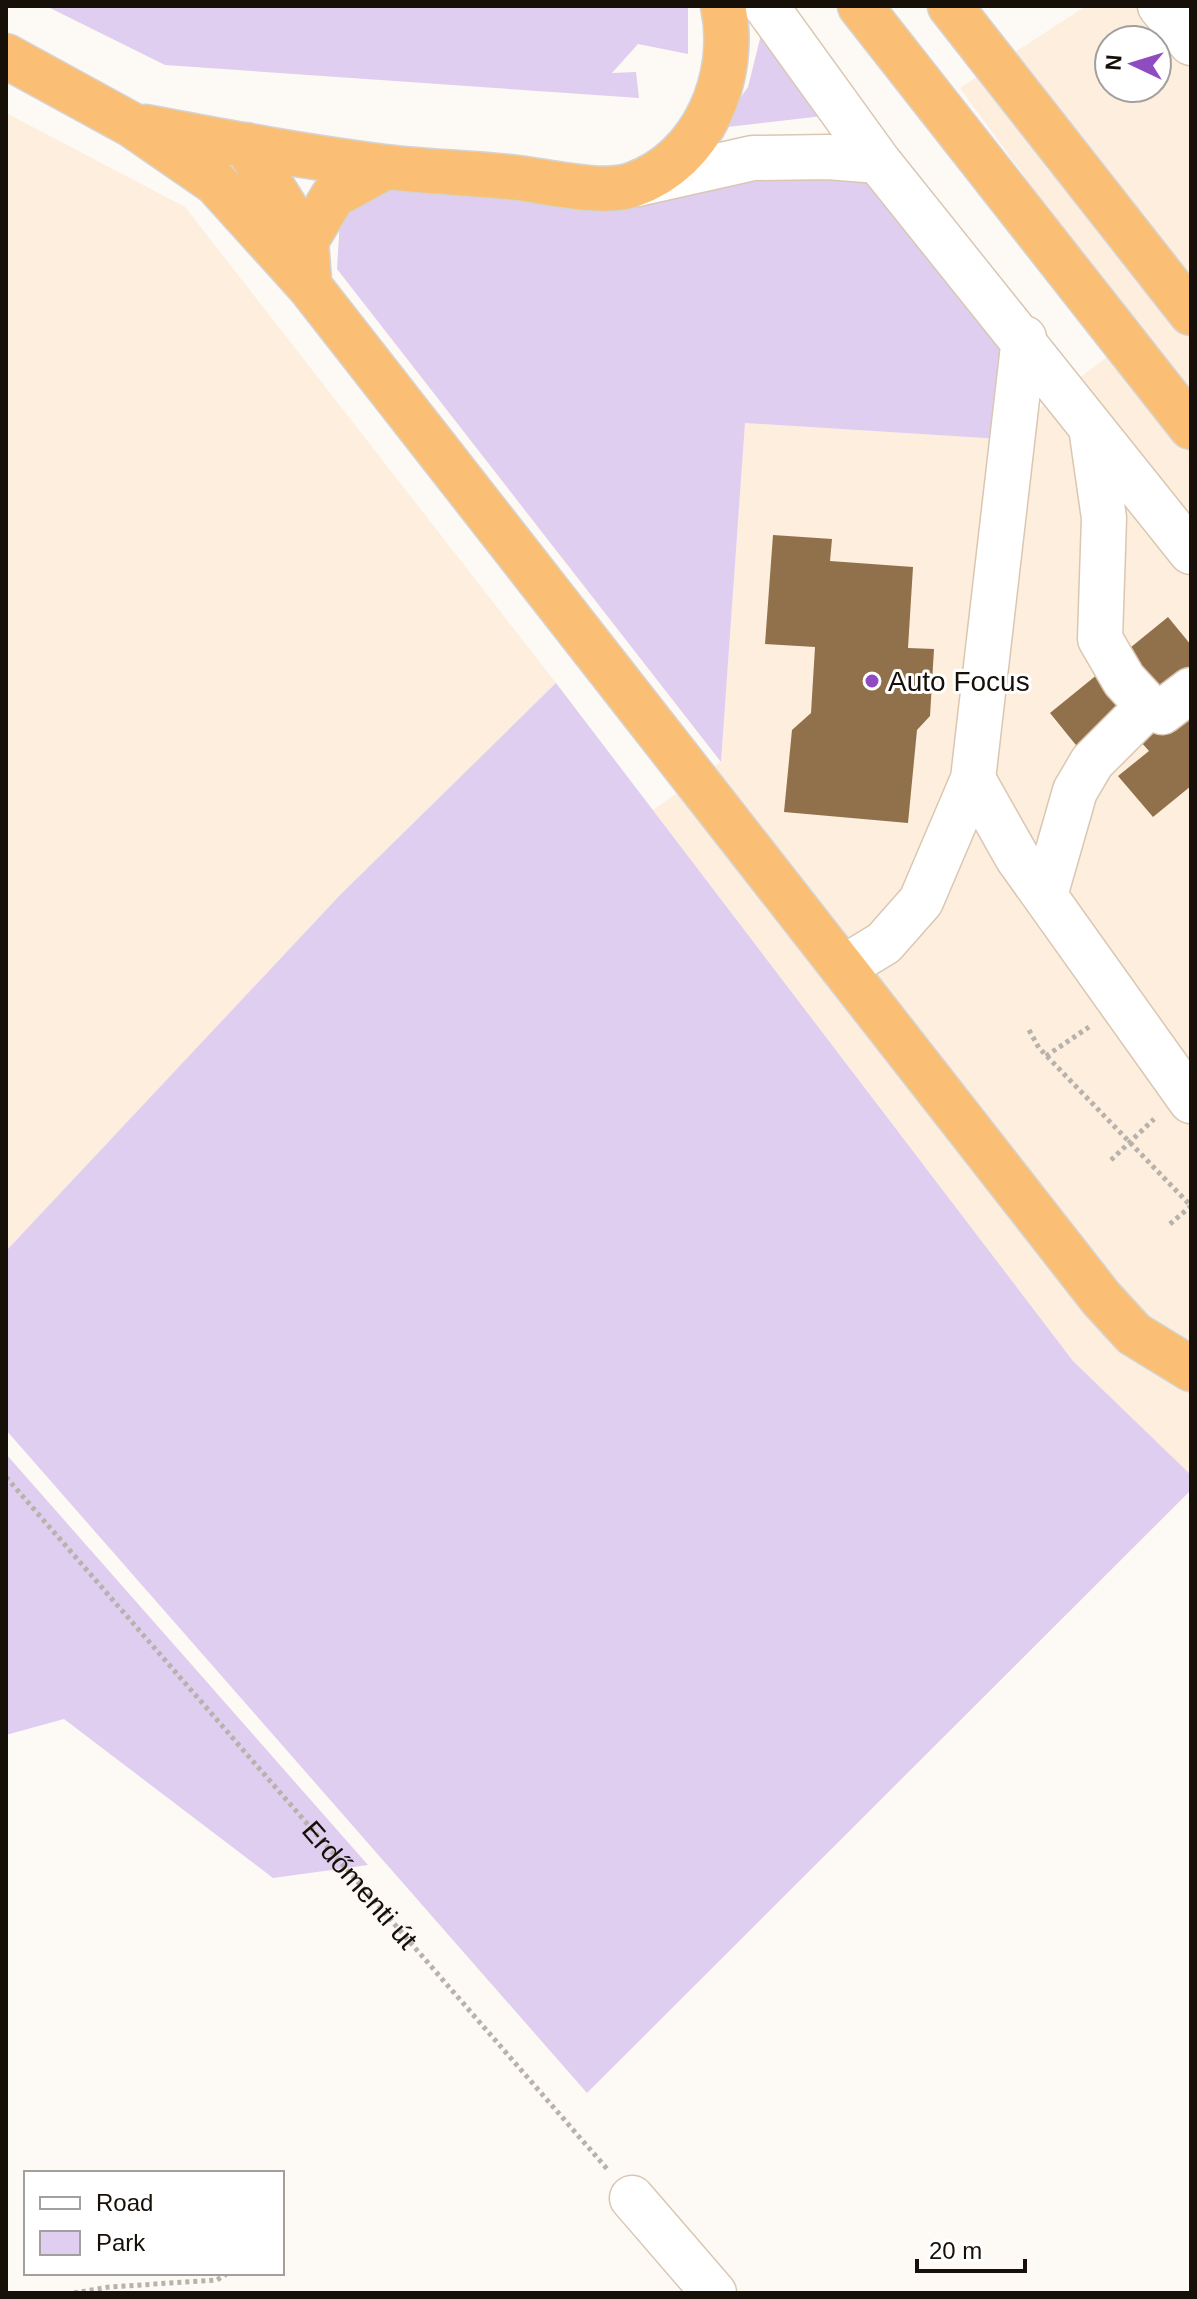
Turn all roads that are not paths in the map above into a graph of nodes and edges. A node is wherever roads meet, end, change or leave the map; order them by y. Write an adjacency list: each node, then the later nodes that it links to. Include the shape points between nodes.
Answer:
1 (723, 6): 12 (highway, via 728,50 720,90 704,125 668,166)
2 (766, 6): 10 (street)
3 (860, 6): 18 (highway)
4 (950, 6): 15 (highway)
5 (1160, 6): 6 (street)
6 (1191, 43)
7 (6, 56): 8 (highway)
8 (132, 125): 9 (highway); 14 (highway, via 216,183)
9 (246, 145): 11 (highway); 13 (highway)
10 (878, 161): 12 (street, via 753,158); 16 (street)
11 (386, 167): 12 (highway, via 583,187); 13 (highway, via 333,196)
12 (631, 185)
13 (306, 241): 14 (highway)
14 (310, 287): 24 (highway)
15 (1191, 313)
16 (1024, 338): 17 (street); 22 (street)
17 (1091, 424): 19 (street); 21 (street, via 1104,518 1100,639 1124,680)
18 (1191, 427)
19 (1191, 552)
20 (1191, 690): 21 (street, via 1162,712)
21 (1148, 706): 23 (street, via 1092,762 1075,791)
22 (973, 779): 23 (street, via 1017,857); 24 (street, via 921,901 884,943)
23 (1046, 892): 25 (street)
24 (843, 968): 26 (highway, via 1101,1298 1134,1334)
25 (1191, 1101)
26 (1191, 1369)
27 (632, 2198): 28 (street)
28 (714, 2293)

